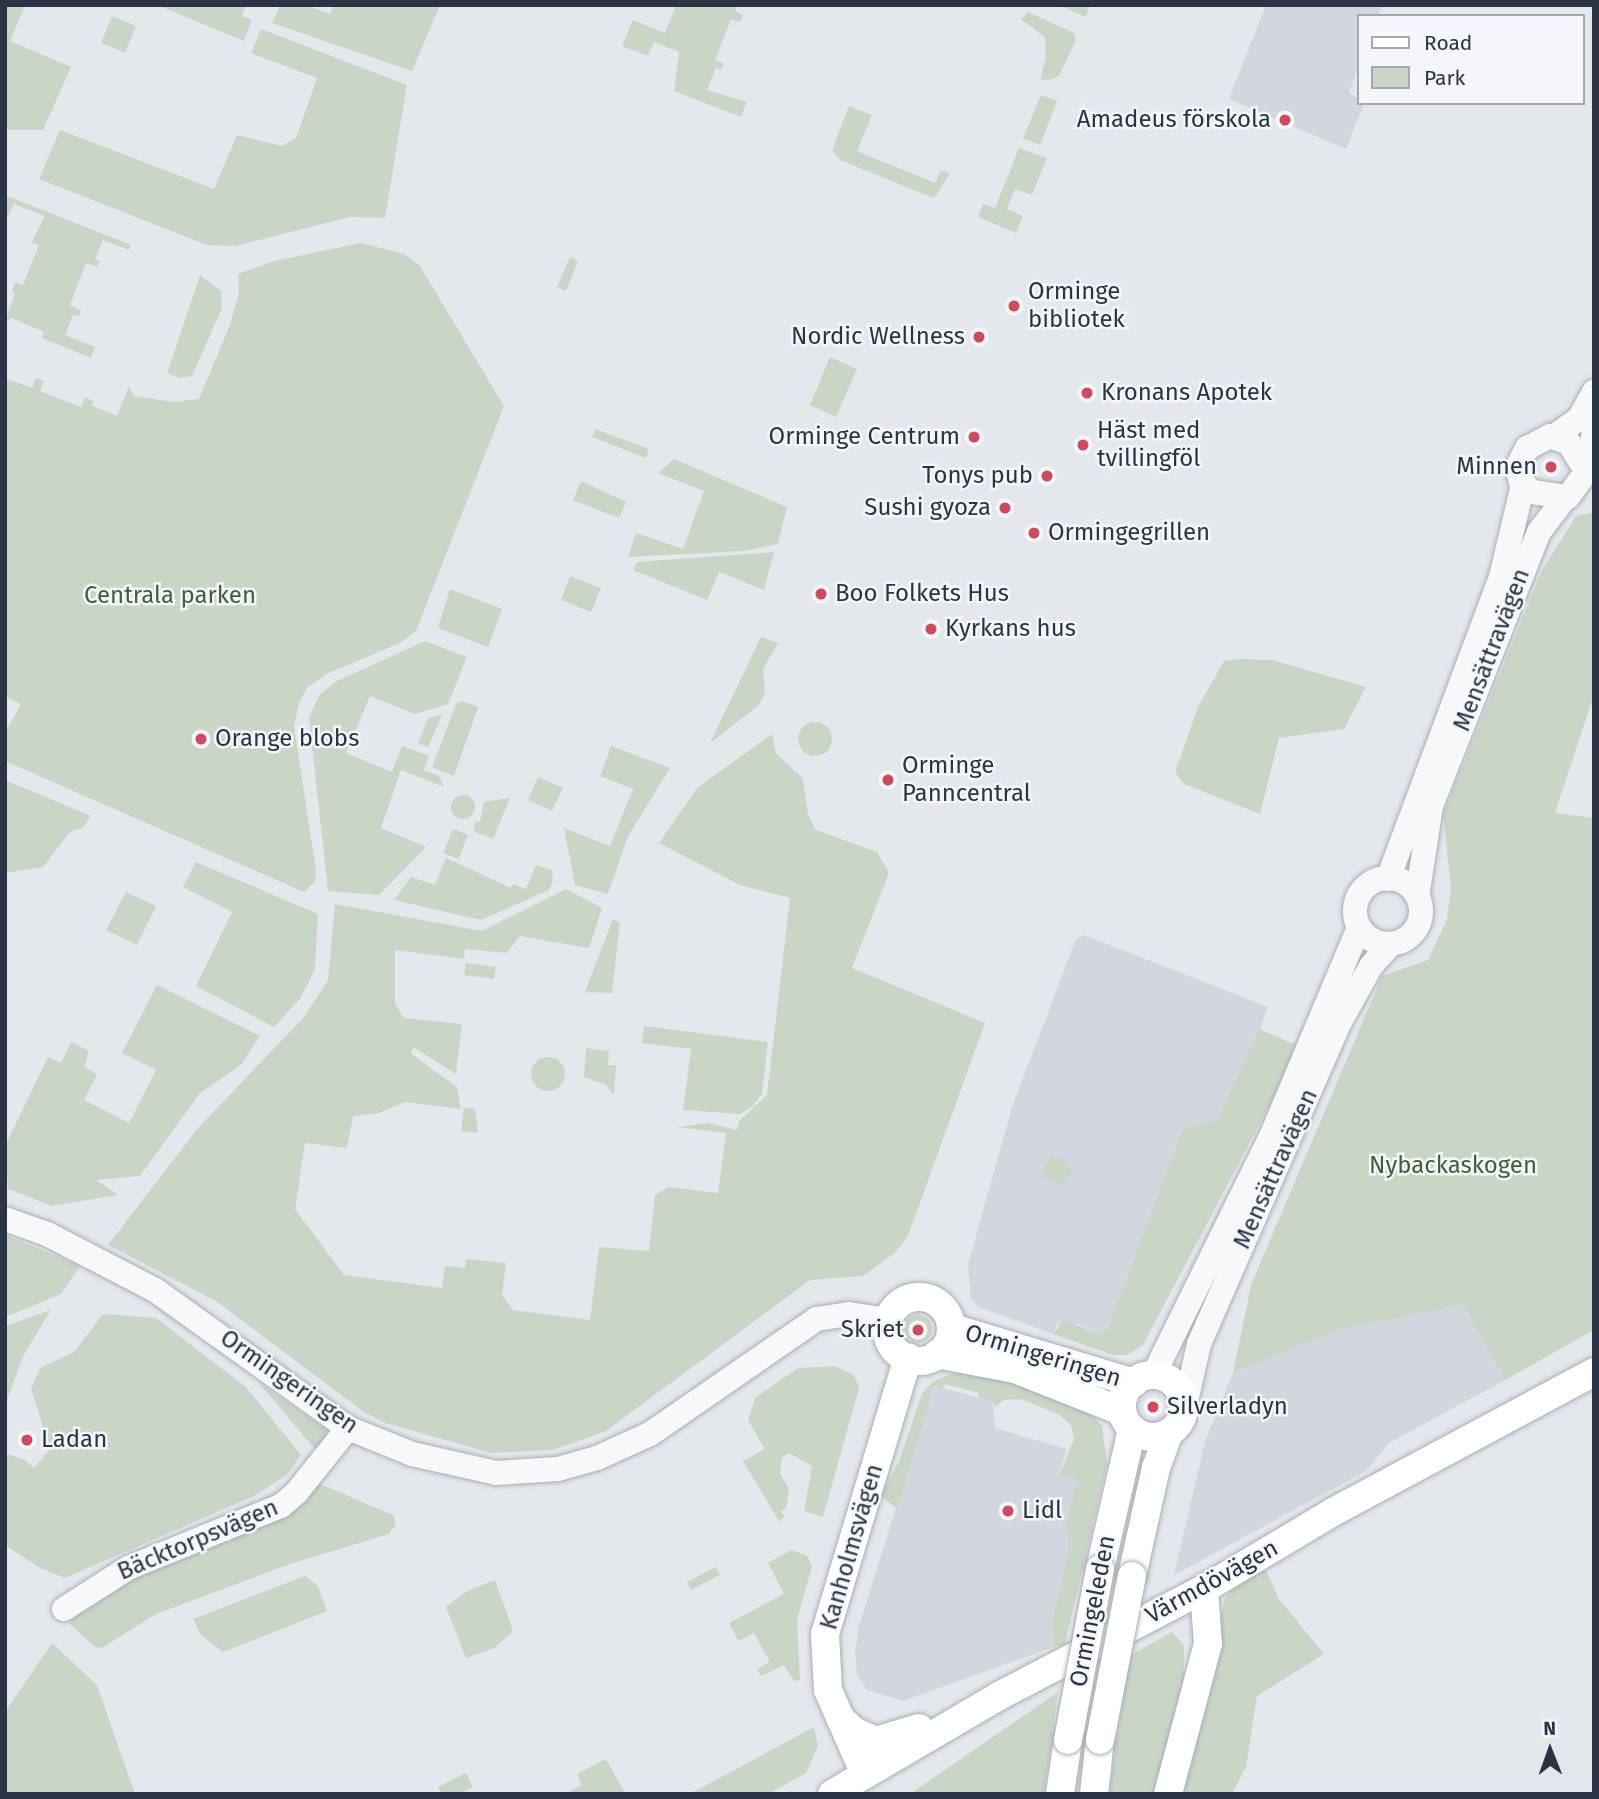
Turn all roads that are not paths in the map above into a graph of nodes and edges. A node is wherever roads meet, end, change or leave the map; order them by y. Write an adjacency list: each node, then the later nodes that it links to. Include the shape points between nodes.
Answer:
1 (1594, 392): 3 (street, via 1579,419)
2 (1594, 432): 4 (street)
3 (1553, 437): 4 (street, via 1574,448); 5 (street, via 1536,441 1522,455 1517,468)
4 (1585, 469): 6 (street, via 1576,492)
5 (1523, 485): 6 (street, via 1537,495); 7 (street, Mensättravägen, via 1501,577)
6 (1564, 499): 8 (street, Mensättravägen, via 1539,532 1431,806)
7 (1388, 879): 8 (street); 9 (street, via 1368,886 1357,900 1353,917)
8 (1418, 891): 10 (street, via 1420,920 1410,935)
9 (1358, 930): 10 (street, via 1371,941); 17 (street, Mensättravägen, via 1273,1132)
10 (1391, 944): 18 (street, Mensättravägen, via 1370,966 1340,1022 1199,1344)
11 (5, 1219): 20 (street, Ormingeringen, via 47,1234 155,1290)
12 (887, 1320): 13 (main road, via 898,1304 920,1297 943,1308); 15 (main road, via 889,1344); 20 (street, Ormingeringen, via 849,1314 817,1319 650,1434 597,1458 558,1469 515,1474 478,1470 412,1454)
13 (952, 1328): 14 (main road, via 947,1346); 17 (main road, Ormingeringen)
14 (937, 1354): 15 (main road, via 927,1359); 19 (main road, Ormingeringen, via 1016,1369)
15 (908, 1357): 27 (main road, Kanholmsvägen, via 828,1617 824,1667)
16 (1594, 1372): 22 (main road, Värmdövägen, via 1340,1508)
17 (1144, 1379): 18 (main road, via 1176,1383); 19 (main road, via 1124,1395)
18 (1185, 1406): 21 (main road, via 1183,1419)
19 (1126, 1420): 21 (main road, via 1151,1437); 30 (main road, Ormingeleden, bridge)
20 (348, 1428): 24 (street, Bäcktorpsvägen, via 298,1492 281,1506 128,1568)
21 (1169, 1433): 31 (main road, Ormingeleden, bridge, via 1156,1468 1132,1576)
22 (1204, 1589): 23 (main road, Värmdövägen); 25 (main road)
23 (1169, 1607): 25 (main road, via 1192,1619); 26 (main road, Värmdövägen)
24 (64, 1609)
25 (1208, 1644): 32 (main road)
26 (999, 1696): 27 (main road, via 887,1741 855,1732); 28 (main road, Värmdövägen)
27 (836, 1714): 28 (main road, Kanholmsvägen)
28 (866, 1774): 29 (main road, Värmdövägen)
29 (832, 1794)
30 (1060, 1794)
31 (1094, 1794)
32 (1168, 1794)

